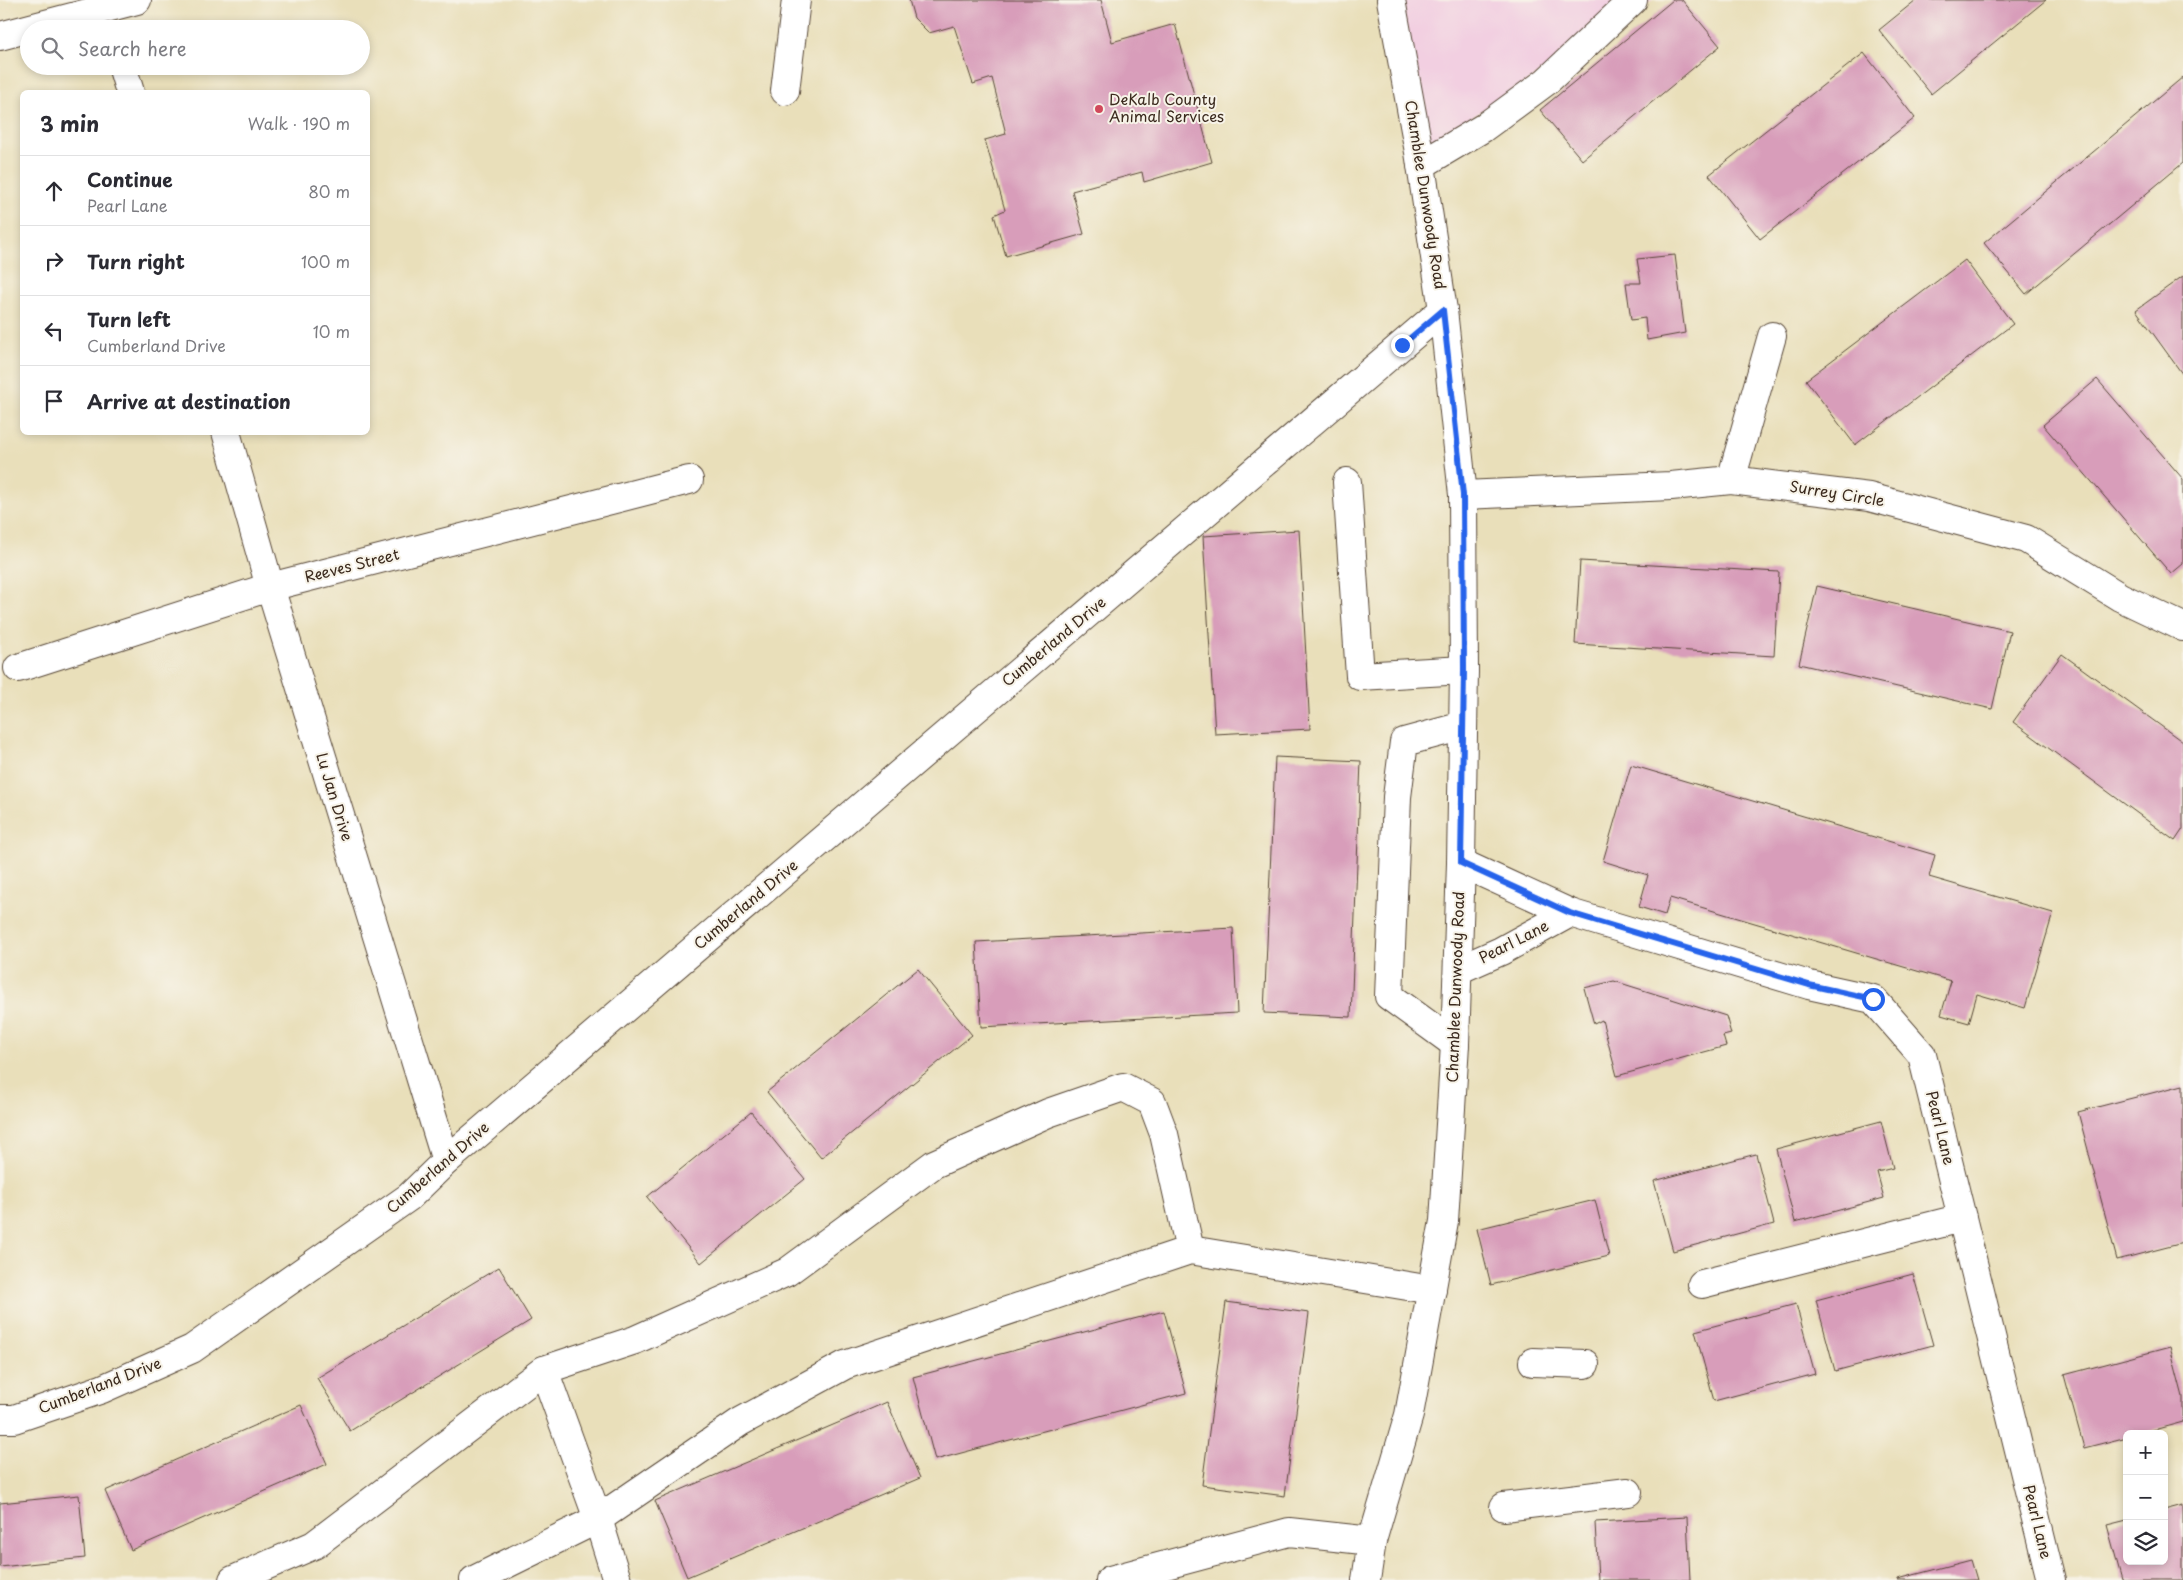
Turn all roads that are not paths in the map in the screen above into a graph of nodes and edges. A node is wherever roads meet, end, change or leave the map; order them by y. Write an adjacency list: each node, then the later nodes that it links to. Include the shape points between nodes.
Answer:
1 (137, 0): 5 (street)
2 (796, 0): 10 (street)
3 (1391, 0): 11 (street, Chamblee Dunwoody Road)
4 (1633, 0): 11 (street, via 1547,81 1483,128)
5 (109, 19)
6 (20, 33): 7 (street)
7 (0, 36)
8 (125, 75): 9 (street)
9 (129, 90)
10 (785, 91)
11 (1421, 165): 12 (street, Chamblee Dunwoody Road)
12 (1443, 310): 18 (street, Chamblee Dunwoody Road); 28 (street, Cumberland Drive)
13 (1772, 336): 16 (street)
14 (227, 435): 19 (street, Lu Jan Drive)
15 (689, 480): 19 (street, Reeves Street)
16 (1731, 480): 18 (street, Surrey Circle, via 1671,486); 20 (street, Surrey Circle, via 1869,497 2026,539 2120,596)
17 (1347, 482): 22 (street, via 1360,676)
18 (1463, 495): 22 (street, Chamblee Dunwoody Road)
19 (270, 587): 21 (street, Reeves Street); 28 (street, Lu Jan Drive)
20 (2183, 627)
21 (18, 668)
22 (1464, 670): 23 (street, Chamblee Dunwoody Road)
23 (1463, 726): 24 (street, Chamblee Dunwoody Road); 27 (street, via 1404,742 1397,797 1388,996)
24 (1461, 863): 25 (street, Pearl Lane); 26 (street, Chamblee Dunwoody Road)
25 (1570, 913): 26 (street, Pearl Lane); 29 (street, Pearl Lane, via 1809,985 1873,999 1922,1055)
26 (1458, 970): 27 (street, Chamblee Dunwoody Road)
27 (1455, 1044): 32 (street, Chamblee Dunwoody Road, via 1444,1221)
28 (446, 1161): 36 (street, Cumberland Drive, via 410,1197 192,1349 102,1389 14,1419)
29 (1962, 1218): 31 (street); 46 (street, Pearl Lane)
30 (1188, 1240): 32 (street); 35 (street, via 1164,1134 1152,1102 1123,1087 1048,1113 934,1164 787,1272 634,1340); 39 (street, via 846,1365 740,1422)
31 (1702, 1284)
32 (1432, 1290): 40 (street, Chamblee Dunwoody Road, via 1409,1415)
33 (1533, 1362): 34 (street)
34 (1586, 1364)
35 (544, 1370): 39 (street); 41 (street, via 314,1545)
36 (0, 1419)
37 (1628, 1492): 38 (street)
38 (1504, 1507)
39 (598, 1519): 42 (street); 43 (street)
40 (1372, 1542): 44 (street, via 1289,1532); 45 (street, Chamblee Dunwoody Road)
41 (233, 1580)
42 (474, 1580)
43 (617, 1580)
44 (1110, 1580)
45 (1366, 1580)
46 (2051, 1580)

